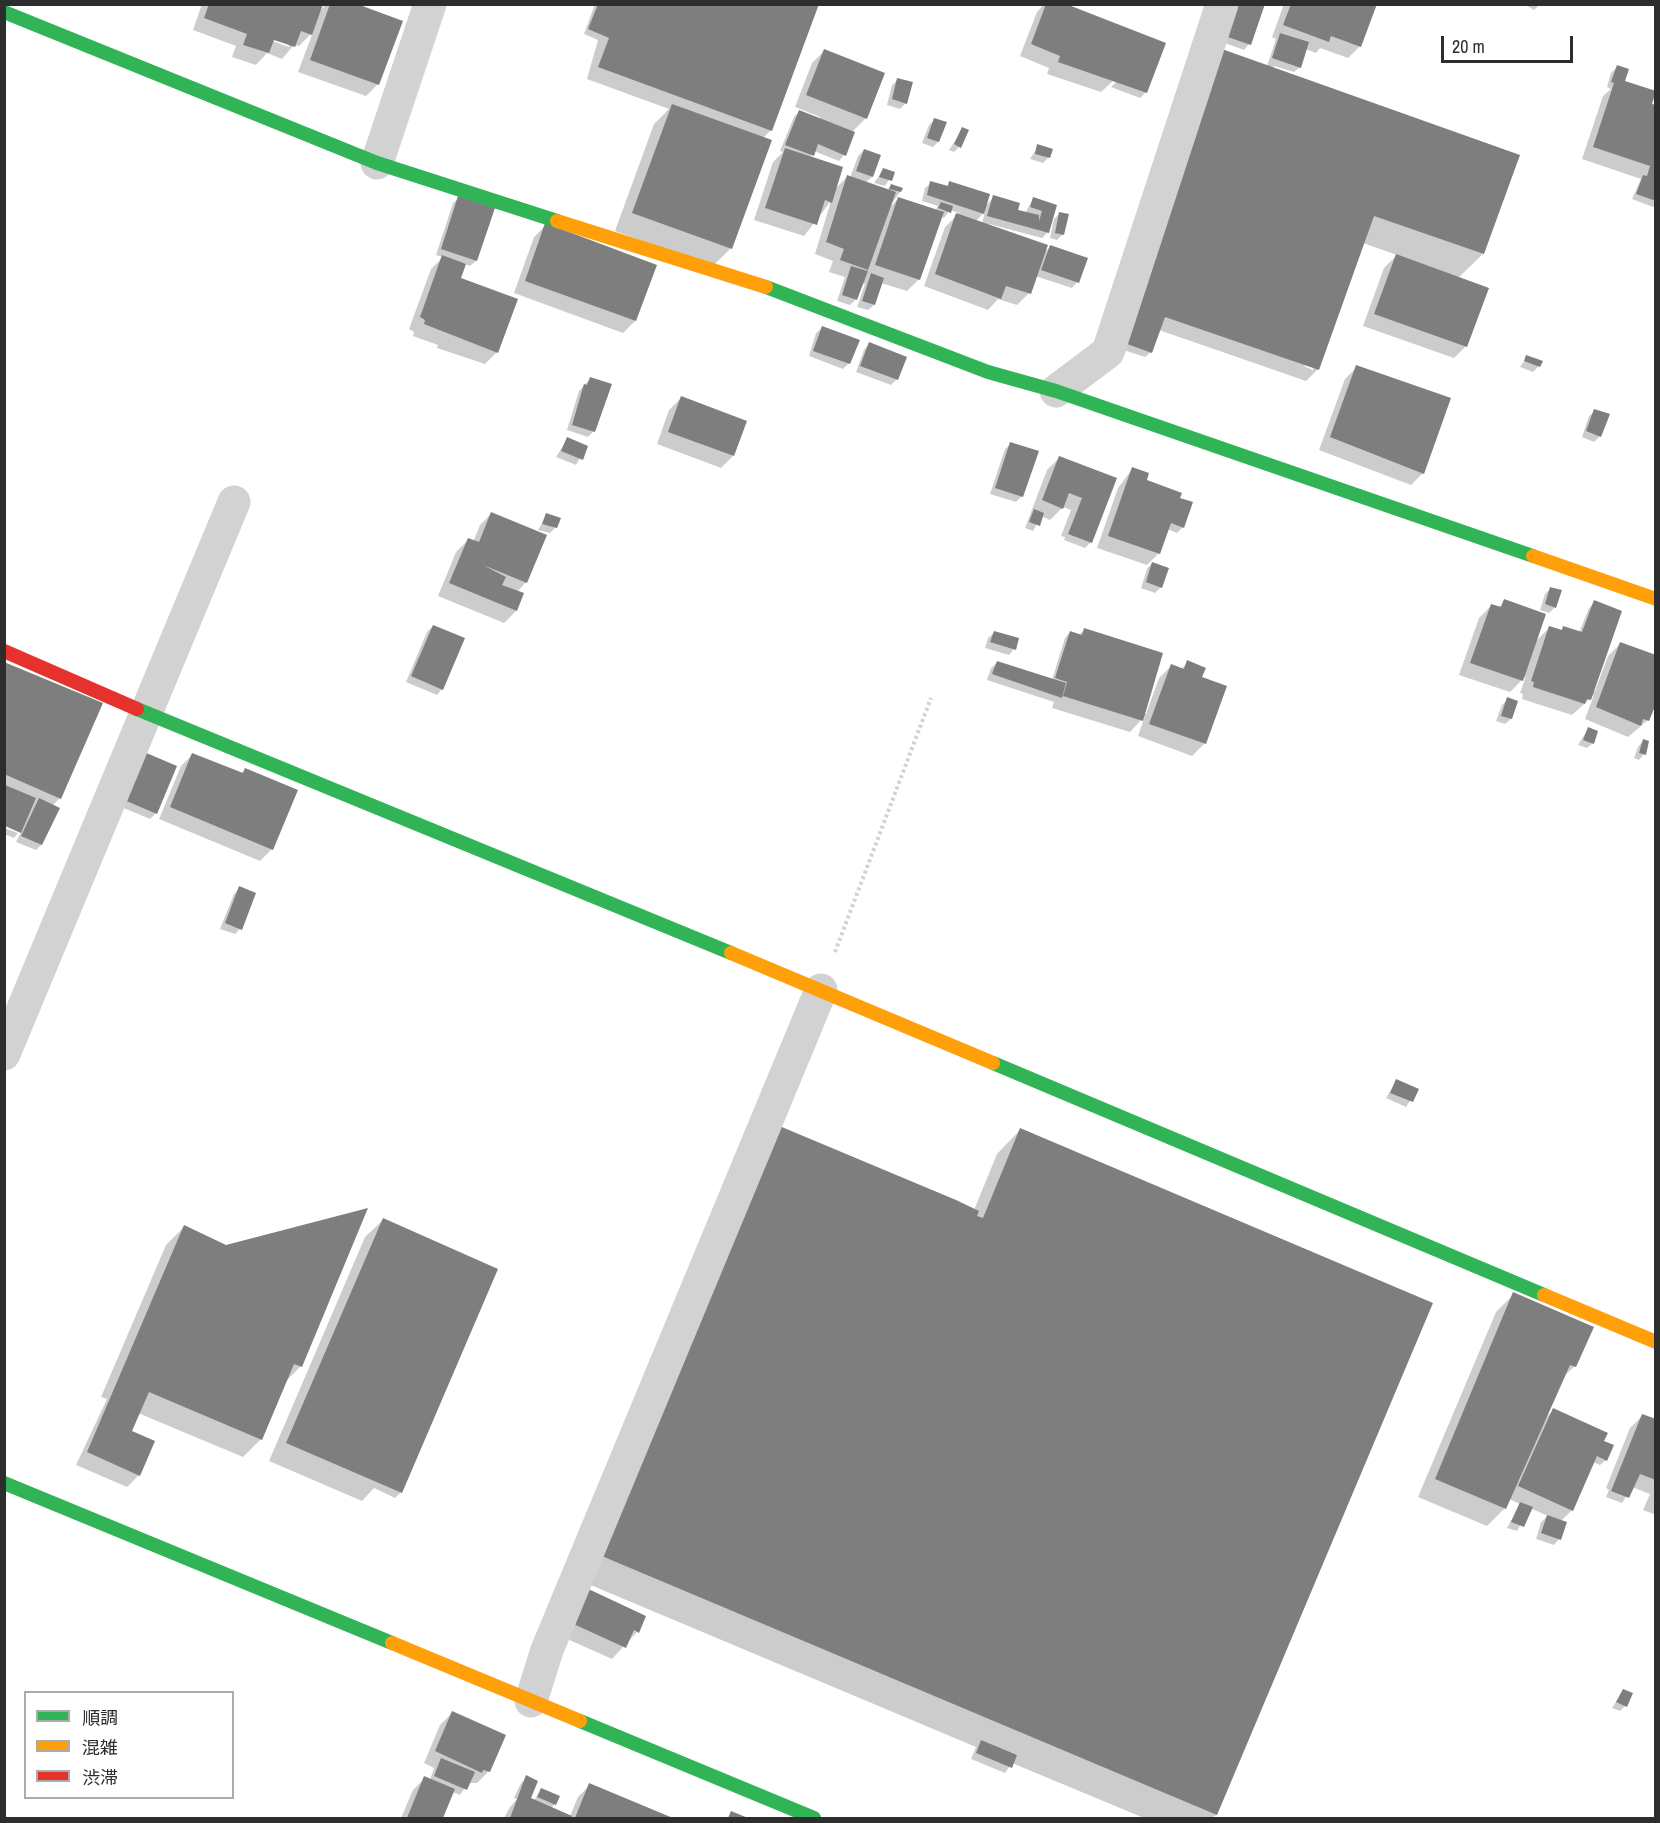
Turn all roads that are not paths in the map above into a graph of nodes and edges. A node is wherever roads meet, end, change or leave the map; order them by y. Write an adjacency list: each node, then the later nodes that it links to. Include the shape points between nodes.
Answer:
1 (430, 4): 4 (street)
2 (1222, 4): 5 (street, via 1108,352)
3 (4, 12): 4 (street)
4 (377, 163): 5 (street, via 780,292 988,372)
5 (1056, 391): 7 (street)
6 (234, 502): 9 (street)
7 (1656, 599)
8 (4, 651): 9 (street)
9 (147, 714): 10 (street); 11 (street)
10 (821, 990): 12 (street); 14 (street, via 547,1650)
11 (4, 1054)
12 (1656, 1342)
13 (4, 1483): 14 (street)
14 (531, 1701): 15 (street)
15 (814, 1818)

